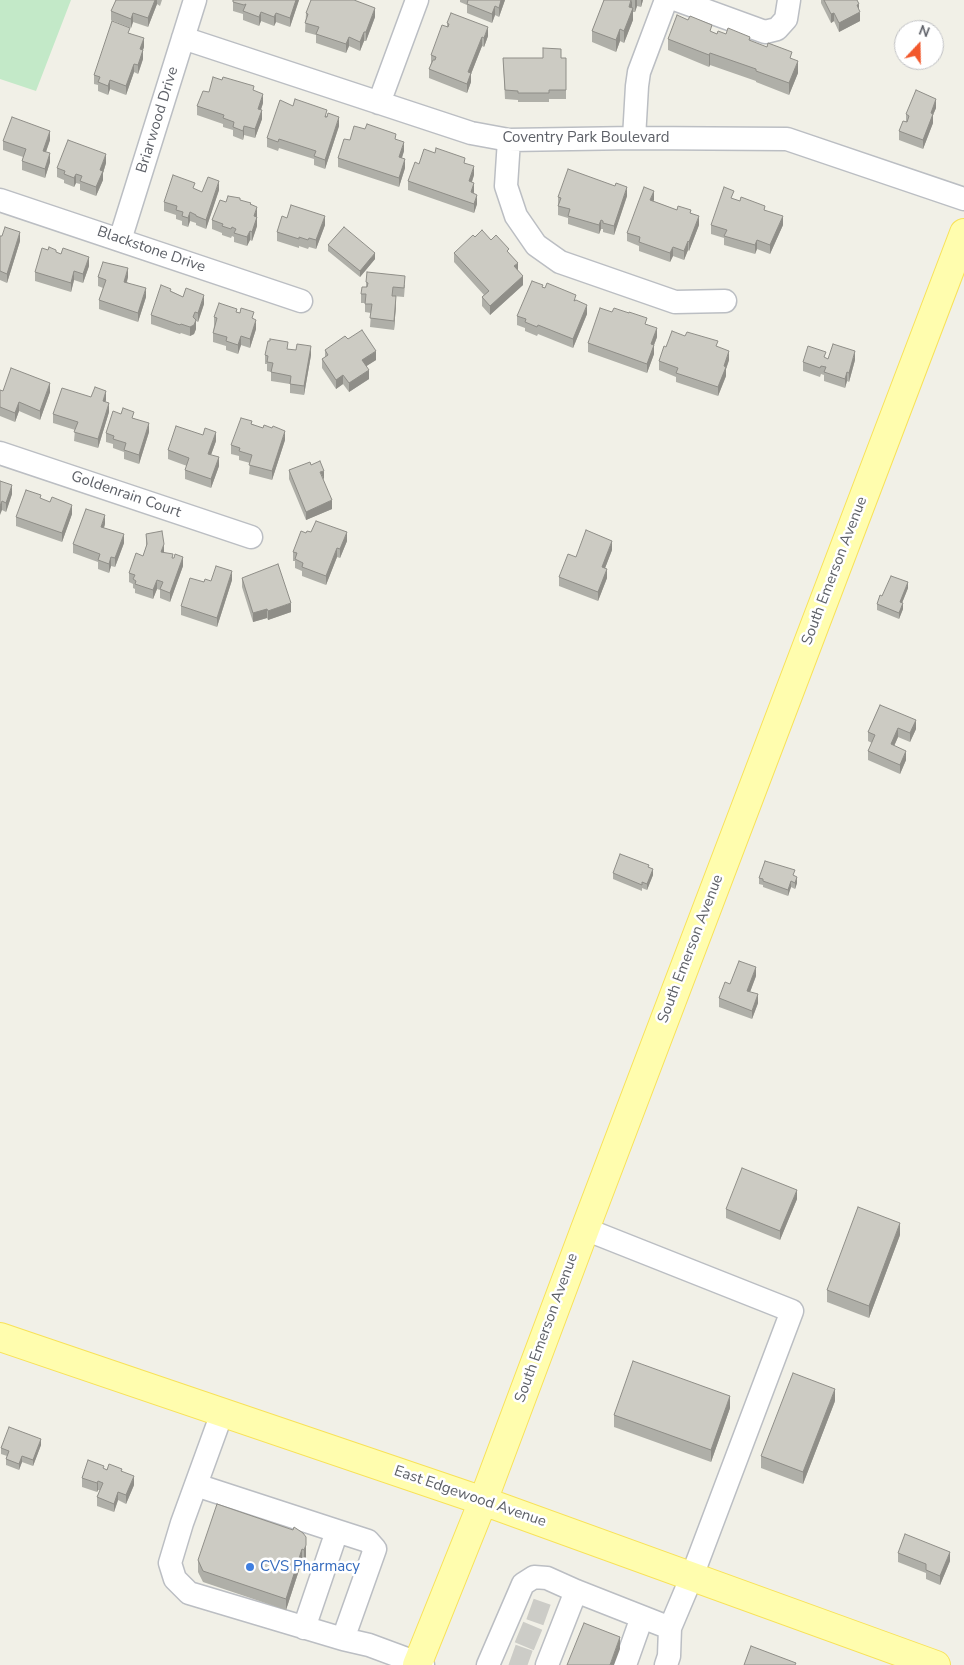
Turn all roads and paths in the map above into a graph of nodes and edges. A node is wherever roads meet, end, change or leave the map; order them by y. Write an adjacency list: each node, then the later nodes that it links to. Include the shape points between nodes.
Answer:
1 (195, 0): 6 (street, Briarwood Drive)
2 (417, 0): 7 (street)
3 (666, 0): 8 (street, via 639,72)
4 (677, 0): 5 (street, via 765,32 777,29 786,19)
5 (789, 0)
6 (183, 38): 7 (street, Coventry Park Boulevard); 13 (street, Briarwood Drive)
7 (379, 102): 9 (street, Coventry Park Boulevard, via 471,133)
8 (634, 138): 9 (street, Coventry Park Boulevard); 10 (street, Coventry Park Boulevard, via 787,139)
9 (508, 140): 15 (street, via 506,186 516,216 536,245 560,262 675,302)
10 (964, 199)
11 (0, 200): 13 (street, Blackstone Drive)
12 (964, 233): 18 (main road, South Emerson Avenue)
13 (120, 240): 14 (street, Blackstone Drive)
14 (301, 301)
15 (725, 301)
16 (0, 453): 17 (street, Goldenrain Court)
17 (251, 537)
18 (585, 1228): 22 (main road, South Emerson Avenue); 24 (street, via 792,1311)
19 (0, 1338): 20 (main road, East Edgewood Avenue)
20 (222, 1413): 21 (street); 22 (main road, East Edgewood Avenue)
21 (196, 1485): 23 (street); 28 (street, via 170,1562 174,1580 189,1593)
22 (483, 1501): 24 (main road, East Edgewood Avenue); 33 (main road, South Emerson Avenue)
23 (337, 1531): 28 (street); 30 (street, via 368,1541 375,1549)
24 (692, 1576): 29 (street); 32 (main road, East Edgewood Avenue)
25 (576, 1591): 26 (street); 26 (street, via 547,1578 534,1577 523,1584); 27 (street)
26 (539, 1612): 31 (street); 31 (street)
27 (642, 1617): 29 (street); 34 (street)
28 (304, 1628): 30 (street)
29 (670, 1628): 35 (street)
30 (343, 1639): 33 (street)
31 (523, 1650)
32 (896, 1658): 36 (main road, East Edgewood Avenue)
33 (420, 1664)
34 (625, 1665)
35 (666, 1665)
36 (936, 1665)

